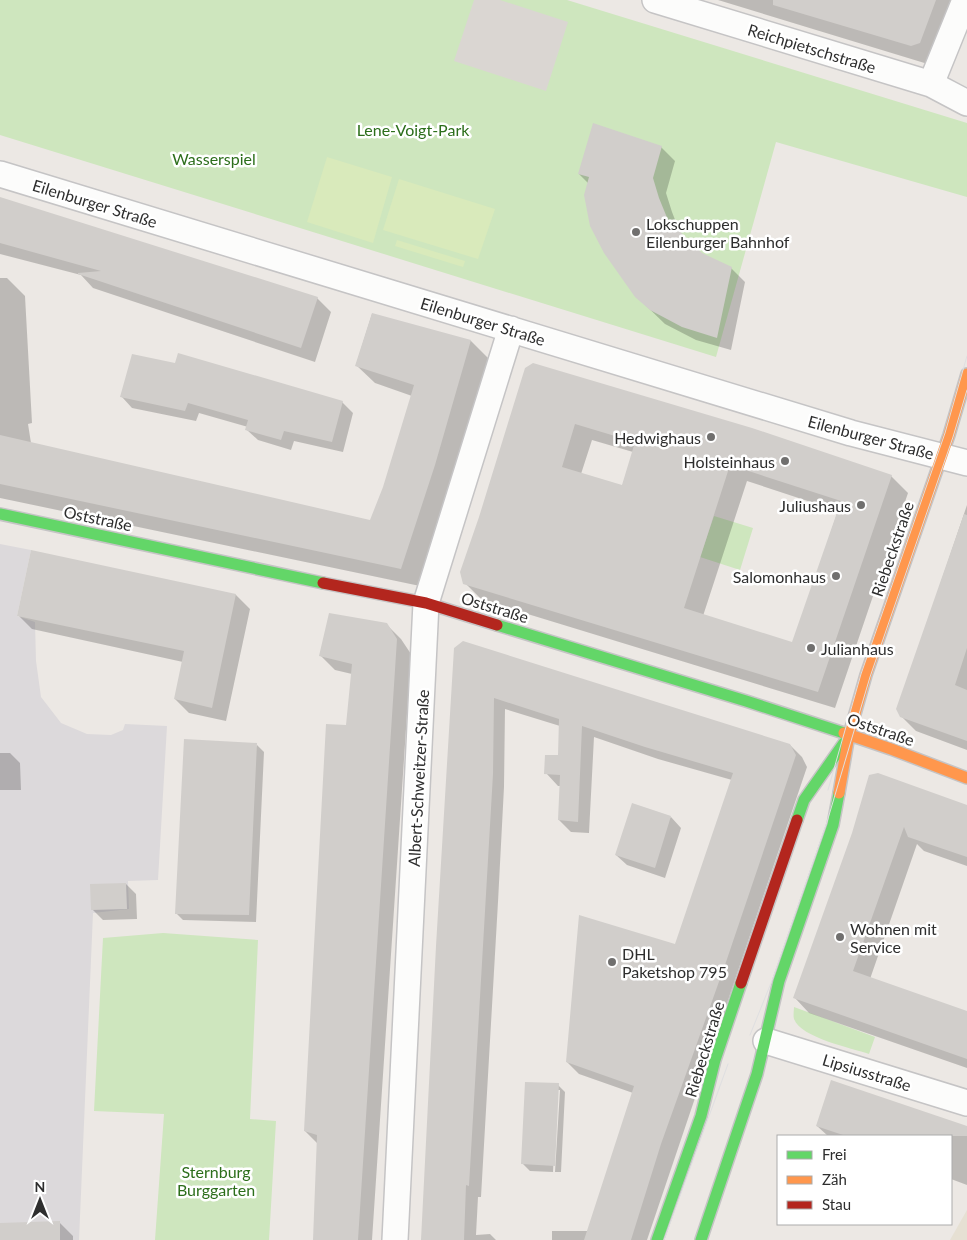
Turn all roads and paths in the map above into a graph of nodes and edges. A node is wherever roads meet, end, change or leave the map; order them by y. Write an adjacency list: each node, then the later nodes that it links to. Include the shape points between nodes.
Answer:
1 (655, 0): 3 (street, Reichpietschstraße)
2 (966, 0): 3 (street)
3 (931, 84): 4 (street, Reichpietschstraße)
4 (967, 103)
5 (0, 174): 6 (street, Eilenburger Straße)
6 (510, 329): 8 (street, Eilenburger Straße, via 851,433); 11 (street, Albert-Schweitzer-Straße)
7 (967, 374): 8 (main road, Riebeckstraße)
8 (942, 456): 9 (street, Eilenburger Straße); 12 (main road, Riebeckstraße, via 866,675)
9 (967, 463)
10 (0, 514): 11 (main road, Oststraße)
11 (426, 603): 12 (main road, Oststraße); 16 (street, Albert-Schweitzer-Straße)
12 (849, 735): 13 (main road, Oststraße); 14 (main road, Riebeckstraße, via 833,825 779,981); 17 (main road, Riebeckstraße, via 804,800)
13 (967, 778)
14 (766, 1041): 15 (street, Lipsiusstraße); 18 (main road, Riebeckstraße)
15 (967, 1103)
16 (395, 1240)
17 (657, 1240)
18 (701, 1240)

